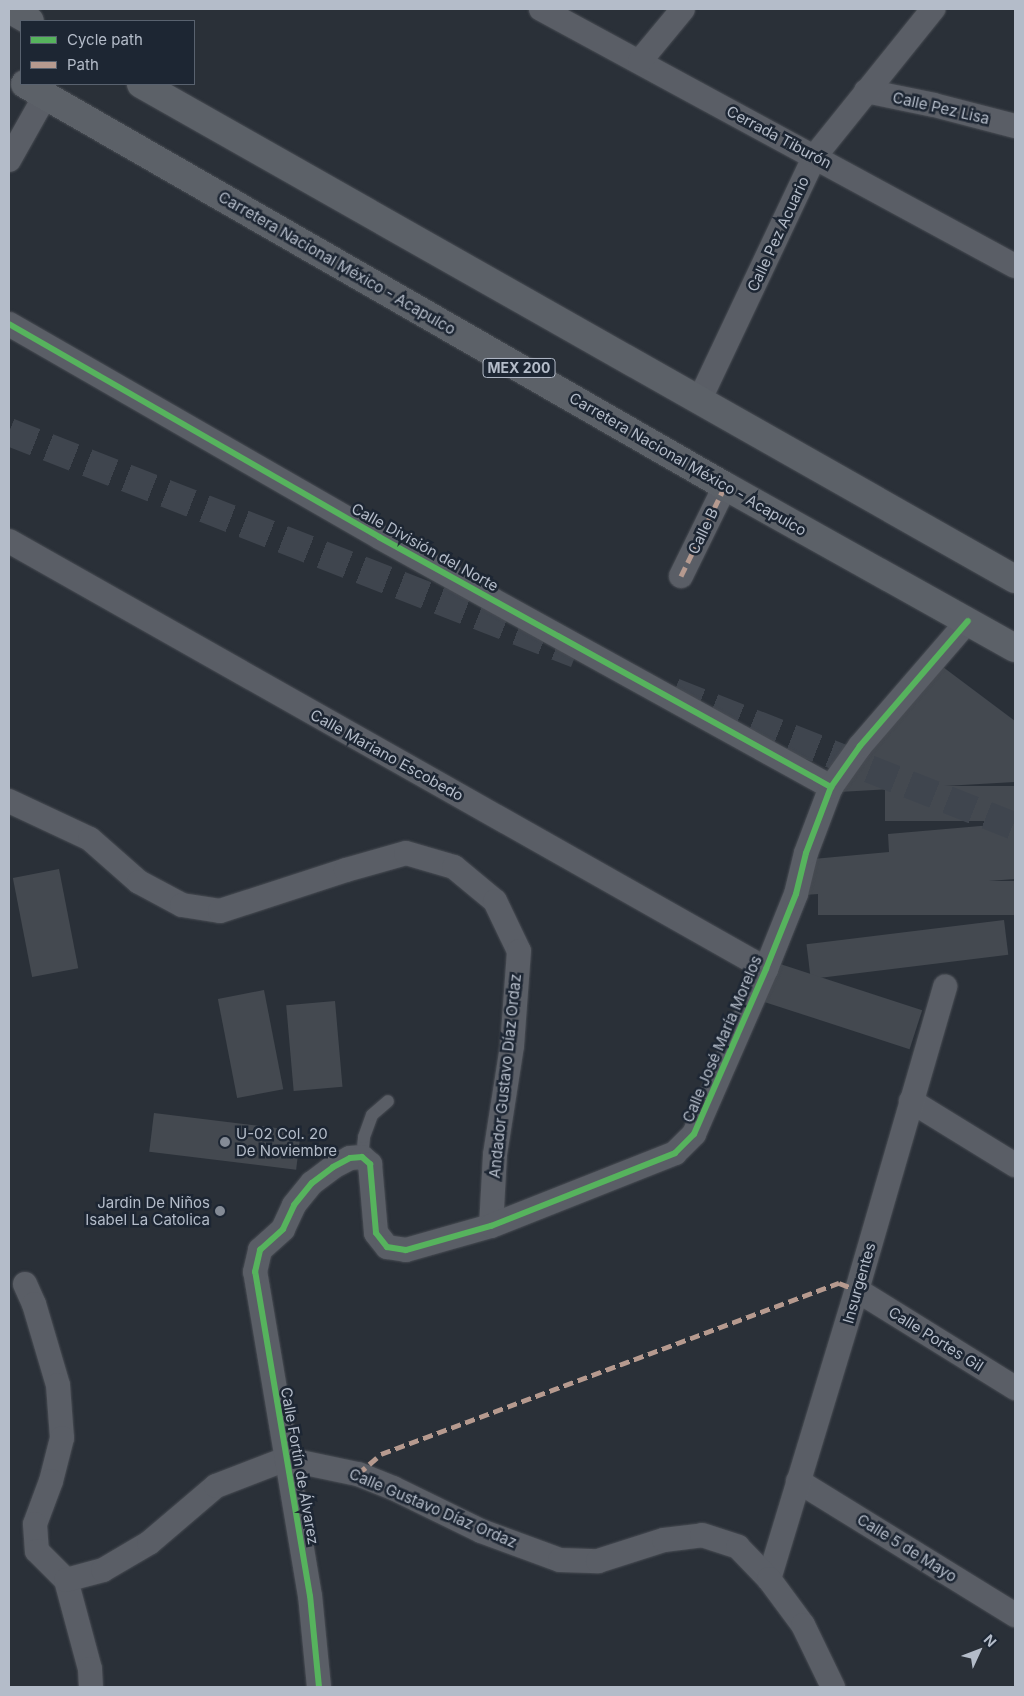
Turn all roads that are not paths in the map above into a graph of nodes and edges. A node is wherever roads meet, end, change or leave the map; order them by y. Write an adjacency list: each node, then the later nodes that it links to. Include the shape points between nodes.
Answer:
1 (9, 9): 5 (main road)
2 (541, 9): 6 (street, Cerrada Tiburón)
3 (683, 9): 6 (street)
4 (933, 9): 11 (street, Calle Pez Acuario)
5 (28, 20)
6 (640, 62): 13 (street, Cerrada Tiburón)
7 (9, 74): 8 (main road)
8 (20, 81)
9 (142, 85): 17 (main road)
10 (35, 90): 14 (street); 18 (main road, Carretera Nacional México - Acapulco / MEX 200)
11 (866, 91): 12 (street, Calle Pez Lisa, via 934,104); 13 (street, Calle Pez Acuario)
12 (1015, 126)
13 (815, 156): 15 (street, Cerrada Tiburón); 17 (street, Calle Pez Acuario)
14 (9, 160)
15 (1015, 266)
16 (9, 324): 24 (street, Calle División del Norte, via 378,536)
17 (699, 401): 21 (main road)
18 (725, 486): 20 (street, Calle B); 22 (main road, Carretera Nacional México - Acapulco / MEX 200)
19 (9, 541): 26 (street, Calle Mariano Escobedo)
20 (681, 576)
21 (1015, 579)
22 (968, 621): 23 (main road, Carretera Nacional México - Acapulco / MEX 200); 24 (street, Calle José María Morelos, via 860,746)
23 (1015, 648)
24 (831, 787): 26 (street, Calle José María Morelos, via 806,853 796,894)
25 (9, 801): 32 (street, Andador Gustavo Díaz Ordaz, via 90,839 138,882 182,905 220,911 406,853 454,867 495,901 518,951 512,1046 495,1155)
26 (766, 969): 32 (street, Calle José María Morelos, via 694,1134 675,1153)
27 (945, 987): 29 (street, Insurgentes)
28 (388, 1101): 30 (lane, via 372,1115 364,1137)
29 (911, 1101): 31 (street); 34 (street, Insurgentes)
30 (362, 1157): 32 (street, Calle José María Morelos, via 370,1164 376,1233 387,1247 406,1250); 36 (street, Calle Fortín de Álvarez, via 350,1158 312,1183 294,1205 282,1229 260,1250 255,1272)
31 (1015, 1164)
32 (492, 1226)
33 (26, 1284): 39 (street, via 58,1386 62,1438 35,1524 37,1551)
34 (857, 1290): 35 (street, Calle Portes Gil); 37 (street, Insurgentes)
35 (1015, 1388)
36 (286, 1459): 38 (street, Calle Gustavo Díaz Ordaz, via 358,1474 481,1531 560,1560 598,1561 664,1540 702,1535 738,1547); 39 (street, via 216,1486 149,1543 104,1570); 42 (street, Calle Fortín de Álvarez, via 310,1596)
37 (798, 1481): 38 (street, Insurgentes); 40 (street, Calle 5 de Mayo)
38 (769, 1579): 43 (street, Calle Gustavo Díaz Ordaz, via 803,1625)
39 (66, 1580): 41 (street, via 90,1670)
40 (1015, 1615)
41 (91, 1687)
42 (318, 1687)
43 (834, 1687)

